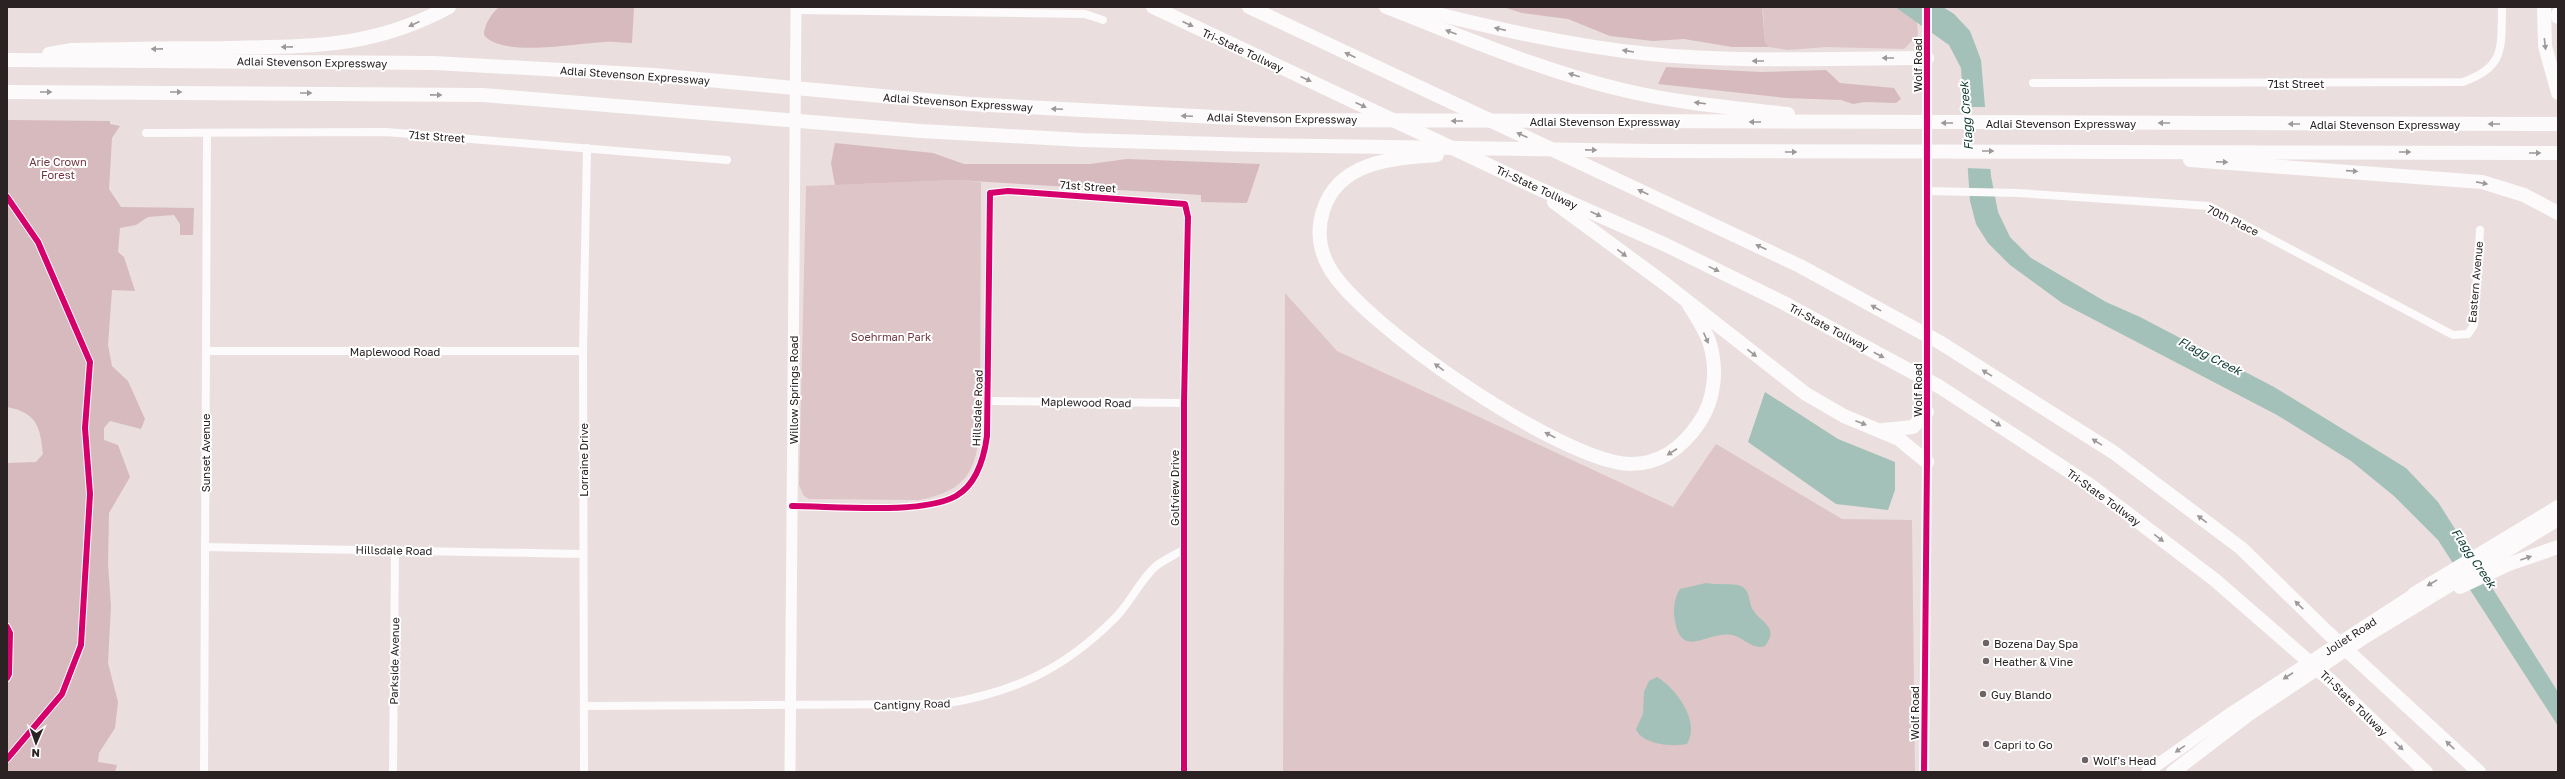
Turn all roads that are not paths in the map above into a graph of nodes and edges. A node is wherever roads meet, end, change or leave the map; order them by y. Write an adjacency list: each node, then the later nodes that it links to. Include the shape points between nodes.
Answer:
1 (449, 7): 12 (highway, one-way to 12, via 400,30 371,38 320,46 72,50)
2 (1153, 7): 25 (highway, Tri-State Tollway, one-way to 25)
3 (1249, 7): 62 (highway, one-way to 3, via 2327,632 2241,548 2113,452 1941,343 1800,266)
4 (1386, 7): 16 (highway, one-way to 4, via 1694,103 1623,90 1529,62)
5 (1410, 7): 11 (highway, one-way to 5, via 1754,61 1649,54 1533,36)
6 (1927, 7): 11 (street, Wolf Road)
7 (2502, 7): 13 (street, 71st Street, via 2500,48 2493,67 2480,76 2463,82)
8 (2544, 7): 14 (highway, one-way to 14, via 2545,46)
9 (796, 9): 10 (street, via 1086,14); 40 (main road, Willow Springs Road)
10 (1103, 20)
11 (1927, 58): 26 (street, Wolf Road)
12 (7, 60): 16 (highway, Adlai Stevenson Expressway, one-way to 12, via 1274,120 969,104 654,75 434,63)
13 (2033, 83)
14 (2556, 86)
15 (7, 92): 21 (highway, one-way to 21, via 482,95 921,131 1082,140)
16 (1850, 122): 17 (highway, Adlai Stevenson Expressway, one-way to 16)
17 (2558, 124)
18 (146, 132): 19 (street, 71st Street)
19 (207, 134): 20 (street, 71st Street, via 386,132); 33 (street, Sunset Avenue)
20 (587, 148): 24 (street, 71st Street); 34 (street, Lorraine Drive)
21 (1510, 148): 22 (highway, one-way to 22); 31 (highway, one-way to 21, via 1709,341 1714,377 1709,409 1689,438 1673,453 1656,461 1627,464 1585,452 1484,398 1373,315 1337,279 1324,256 1319,231 1325,204 1341,181 1364,167 1395,158)
22 (2044, 151): 23 (highway, one-way to 23); 29 (highway, one-way to 29, via 2455,179 2503,188 2524,195)
23 (2558, 153)
24 (727, 160)
25 (1535, 187): 31 (highway, one-way to 31); 61 (highway, Tri-State Tollway, one-way to 61, via 1666,245 1782,302 1940,387 2090,486 2215,580 2331,681)
26 (1926, 191): 32 (street, 70th Place, via 2019,193 2209,206 2453,335); 37 (street, Wolf Road)
27 (990, 193): 28 (street, 71st Street, via 1008,191); 35 (street, Hillsdale Road)
28 (1185, 204): 36 (street, Golfview Drive, via 1188,217)
29 (2558, 213)
30 (2480, 230): 32 (street, Eastern Avenue, via 2474,325)
31 (1688, 304): 38 (highway, one-way to 38, via 1806,394 1844,416)
32 (2468, 334)
33 (206, 351): 34 (street, Maplewood Road); 43 (street, Sunset Avenue)
34 (583, 351): 47 (street, Lorraine Drive)
35 (988, 401): 36 (street, Maplewood Road); 40 (street, Hillsdale Road, via 987,436 981,466 957,495 939,504 922,506)
36 (1184, 403): 45 (street, Golfview Drive)
37 (1927, 412): 38 (highway, via 1913,426); 39 (street, Wolf Road)
38 (1879, 431): 39 (highway, via 1899,439)
39 (1927, 462): 58 (street, Wolf Road)
40 (792, 506): 52 (main road, Willow Springs Road)
41 (2558, 508): 48 (highway, Joliet Road)
42 (2558, 519): 48 (highway, Joliet Road)
43 (205, 547): 46 (street, Hillsdale Road); 53 (street, Sunset Avenue)
44 (2558, 548): 48 (highway, one-way to 44)
45 (1184, 549): 52 (street, Cantigny Road, via 1155,567 1115,618 1079,651 1037,677 987,696 944,704); 57 (street, Golfview Drive)
46 (395, 550): 47 (street, Hillsdale Road); 54 (street, Parkside Avenue)
47 (583, 554): 51 (street, Lorraine Drive)
48 (2489, 561): 49 (highway); 49 (highway, Joliet Road)
49 (2455, 580): 50 (highway, Joliet Road, one-way to 50); 60 (highway)
50 (2414, 594): 59 (main road, Joliet Road, one-way to 59, via 2231,713)
51 (585, 706): 52 (street, Cantigny Road); 55 (street, Lorraine Drive)
52 (790, 706): 56 (main road, Willow Springs Road)
53 (204, 772)
54 (393, 772)
55 (584, 772)
56 (790, 772)
57 (1184, 772)
58 (1924, 772)
59 (2148, 772)
60 (2174, 772)
61 (2426, 772)
62 (2479, 772)

